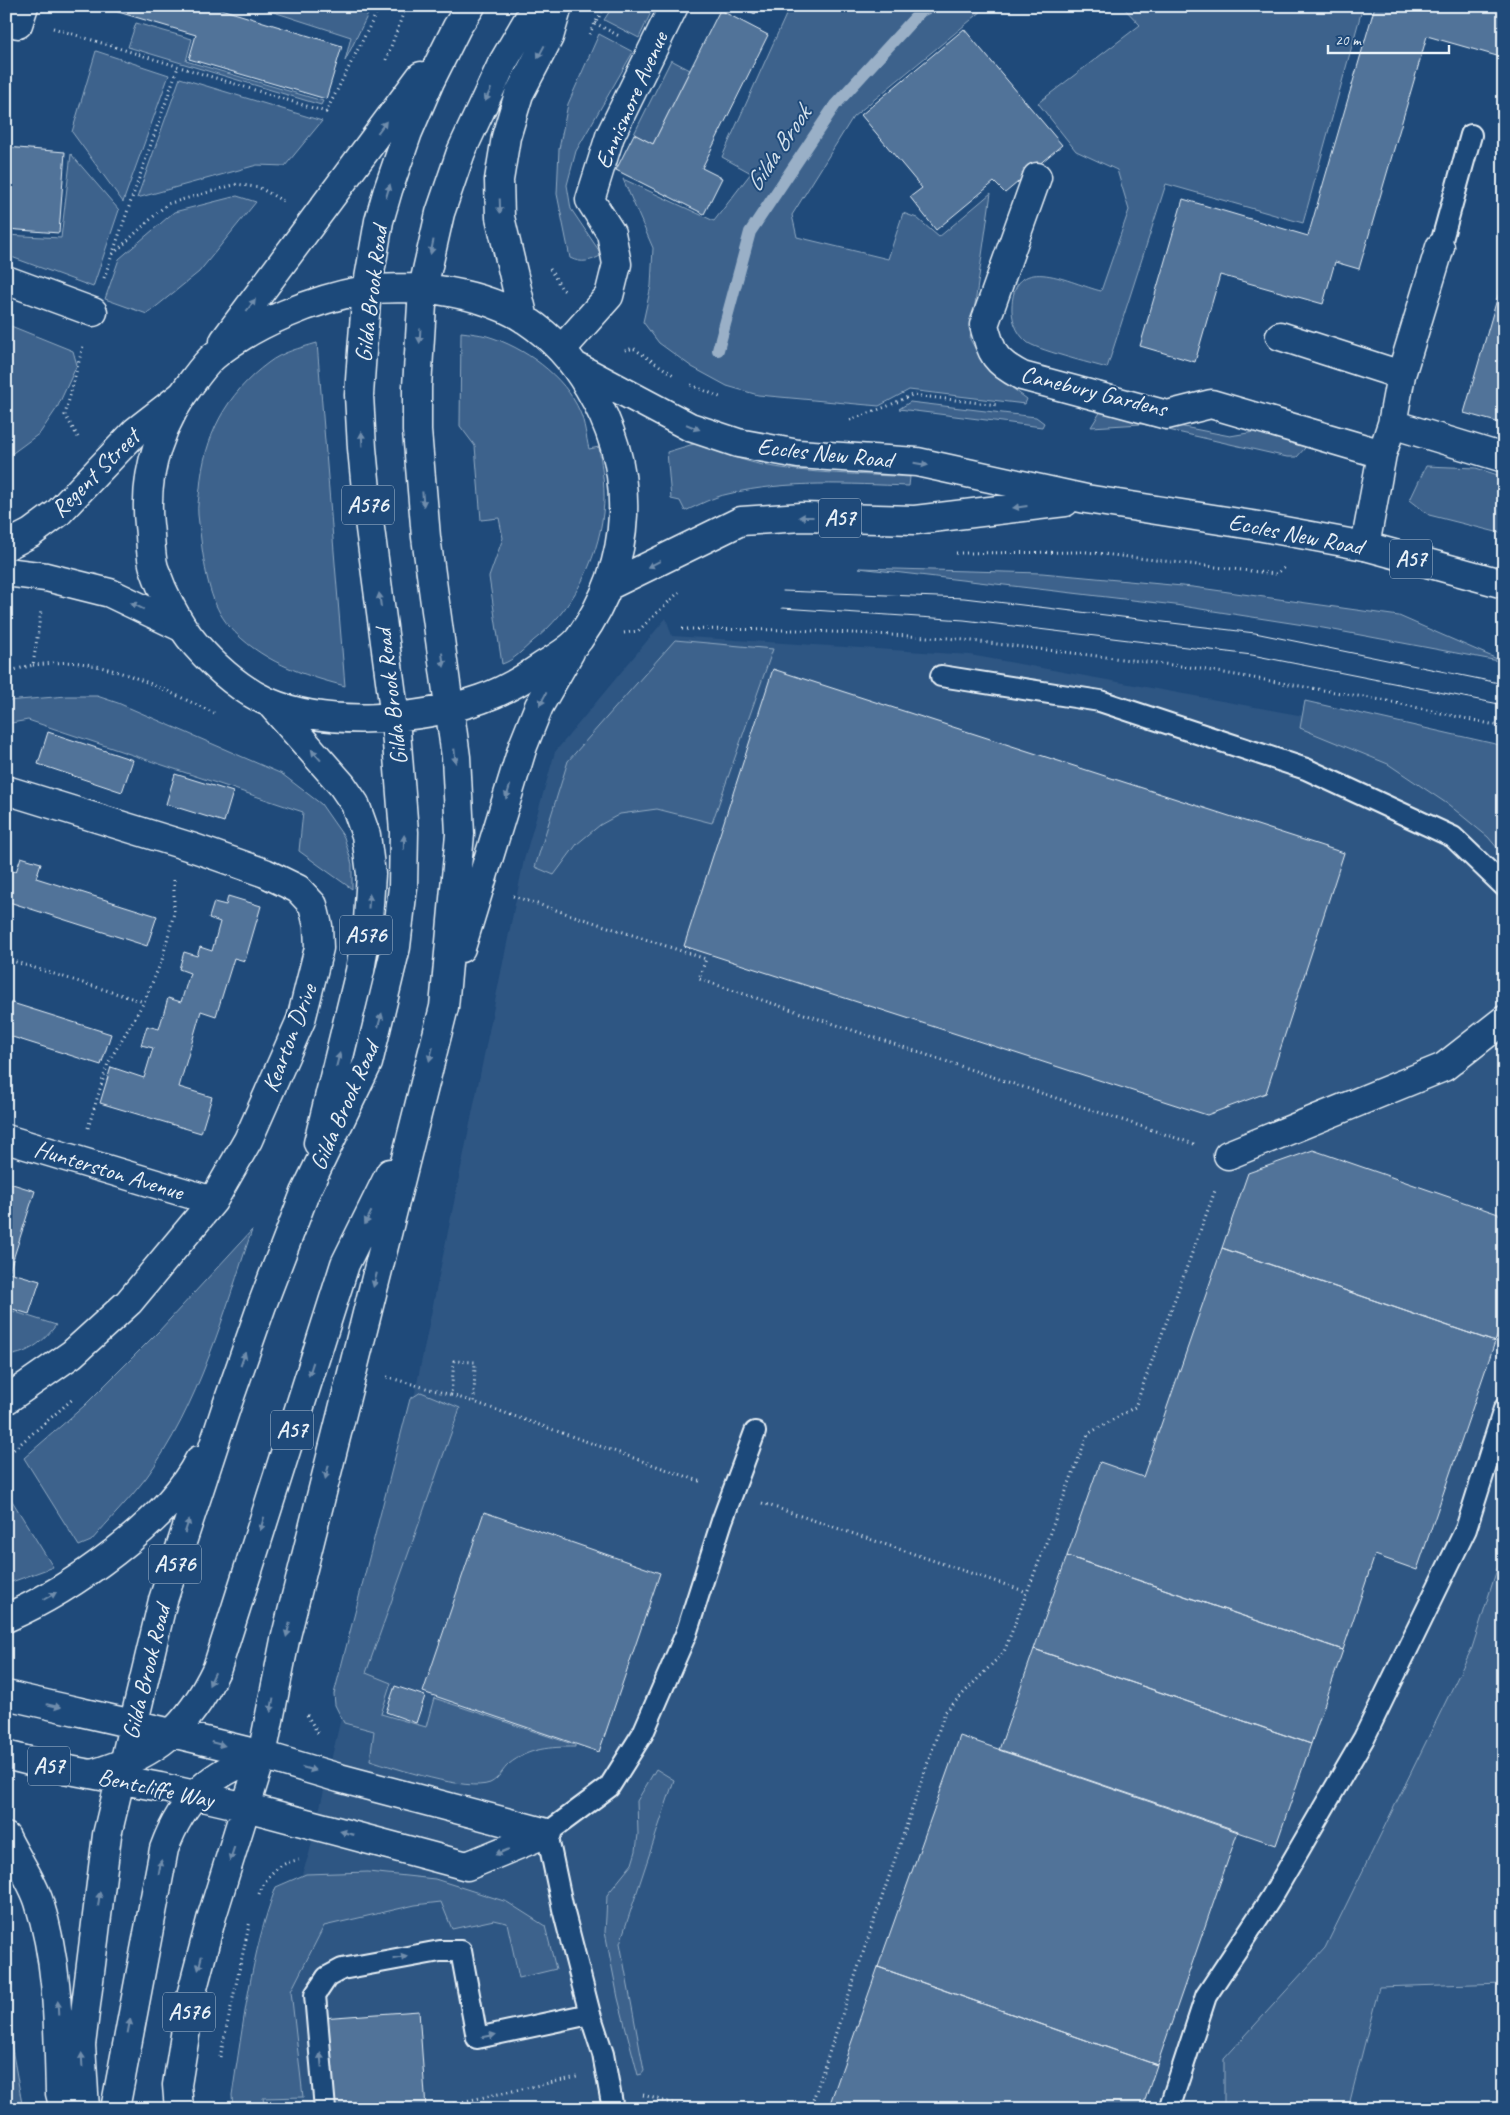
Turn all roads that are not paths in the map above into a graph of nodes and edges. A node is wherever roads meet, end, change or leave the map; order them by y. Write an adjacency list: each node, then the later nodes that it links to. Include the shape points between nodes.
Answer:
1 (536, 6): 9 (main road, A576, one-way to 9, via 502,64 461,152 440,213)
2 (558, 6): 12 (main road, one-way to 12, via 549,38 519,94 506,137 500,180 500,217)
3 (674, 6): 15 (main road, Ennismore Avenue, via 610,136 590,200 611,233 617,264 609,296)
4 (464, 17): 10 (main road, Gilda Brook Road / A576, one-way to 4, via 379,221 408,132 430,81); 14 (main road, A576, one-way to 4)
5 (1471, 135): 7 (lane)
6 (1037, 177): 19 (main road, Canebury Gardens, via 984,326 990,350 1004,366 1022,376 1167,415 1210,404)
7 (1440, 247): 16 (main road)
8 (6, 280): 11 (main road)
9 (423, 288): 10 (main road); 12 (main road, via 488,302); 31 (main road, A576, one-way to 31, via 417,431 426,537)
10 (367, 290): 14 (main road, via 277,317 249,331); 32 (main road, Gilda Brook Road / A576, one-way to 10, via 362,448 359,395)
11 (93, 312)
12 (524, 319): 15 (main road)
13 (1280, 336): 16 (main road)
14 (212, 358): 17 (main road)
15 (570, 358): 21 (main road, Eccles New Road / A57, one-way to 21, via 690,427 738,443 798,454 917,462); 26 (main road, via 604,412 624,484 620,548)
16 (1401, 375): 18 (main road)
17 (180, 396): 22 (main road, Regent Street, via 136,431 58,514); 27 (main road, via 164,425 155,453 148,513 154,566)
18 (1392, 424): 19 (main road); 20 (main road)
19 (1382, 454): 23 (main road)
20 (1504, 458)
21 (1086, 499): 23 (main road, Eccles New Road / A57); 26 (main road, Eccles New Road / A57, one-way to 26, via 915,520 802,517 742,521)
22 (6, 546)
23 (1365, 546): 25 (main road, Eccles New Road / A57)
24 (6, 572): 27 (main road, one-way to 24, via 110,593 46,577)
25 (1504, 584)
26 (608, 586): 28 (main road)
27 (181, 628): 30 (main road, via 211,663 242,688)
28 (577, 642): 31 (main road, via 500,691); 35 (main road, A576, one-way to 35, via 539,706 522,746)
29 (941, 676): 34 (lane, via 1100,701 1306,769 1453,837)
30 (270, 703): 32 (main road, via 315,715); 40 (main road, A576, one-way to 30, via 360,971 371,874 366,836 355,804)
31 (449, 707): 32 (main road); 35 (main road, A576, one-way to 35, via 456,758 460,834)
32 (395, 718): 40 (main road, Gilda Brook Road / A576, one-way to 32, via 368,1063 396,947 403,886 404,832)
33 (6, 790): 41 (main road, Kearton Drive, via 265,873 298,889 313,905 320,948 300,1020 248,1140)
34 (1504, 886)
35 (444, 1007): 37 (main road, A576, one-way to 37)
36 (1504, 1020): 39 (main road, via 1444,1067)
37 (413, 1127): 49 (main road, A57, one-way to 49, via 345,1264 217,1668 192,1713); 51 (main road, A576, one-way to 51, via 283,1648)
38 (6, 1139): 41 (main road, Hunterston Avenue)
39 (1228, 1155)
40 (305, 1193): 43 (main road, Gilda Brook Road / A576, one-way to 40)
41 (213, 1201): 42 (main road, Kearton Drive, via 129,1302 72,1354)
42 (6, 1400)
43 (227, 1405): 46 (main road, one-way to 43, via 83,1575 154,1520 191,1477); 48 (main road, Gilda Brook Road / A576, one-way to 43, via 163,1600)
44 (1504, 1409): 64 (lane, via 1466,1529 1364,1738 1271,1898 1206,1996)
45 (756, 1432): 55 (lane, via 686,1634 643,1733 608,1787)
46 (6, 1618)
47 (6, 1695): 48 (main road, one-way to 48)
48 (133, 1725): 49 (main road); 52 (main road, Gilda Brook Road / A576)
49 (174, 1732): 51 (main road, one-way to 51); 52 (main road, A57)
50 (6, 1755): 52 (main road, Bentcliffe Way / A57, via 92,1774)
51 (262, 1755): 53 (main road, via 214,1777); 54 (main road, A576); 55 (main road, one-way to 55)
52 (122, 1772): 53 (main road, Bentcliffe Way); 59 (main road, Gilda Brook Road / A576, one-way to 52, via 81,2045 107,1835)
53 (195, 1795): 54 (main road, Bentcliffe Way); 60 (main road, one-way to 53, via 164,1848 181,1811)
54 (246, 1807): 55 (main road, Bentcliffe Way, one-way to 54, via 468,1866); 61 (main road, A576, one-way to 61, via 192,1992 177,2085)
55 (547, 1833): 57 (lane)
56 (6, 1837): 58 (main road, one-way to 56, via 60,2093 57,1995 52,1954 38,1900)
57 (590, 2014): 62 (lane, one-way to 57, via 315,1996 327,1977 342,1969 440,1951 461,1951 477,2038); 63 (lane, via 604,2054)
58 (64, 2109)
59 (85, 2109)
60 (116, 2109)
61 (178, 2109)
62 (325, 2109)
63 (613, 2109)
64 (1168, 2109)

